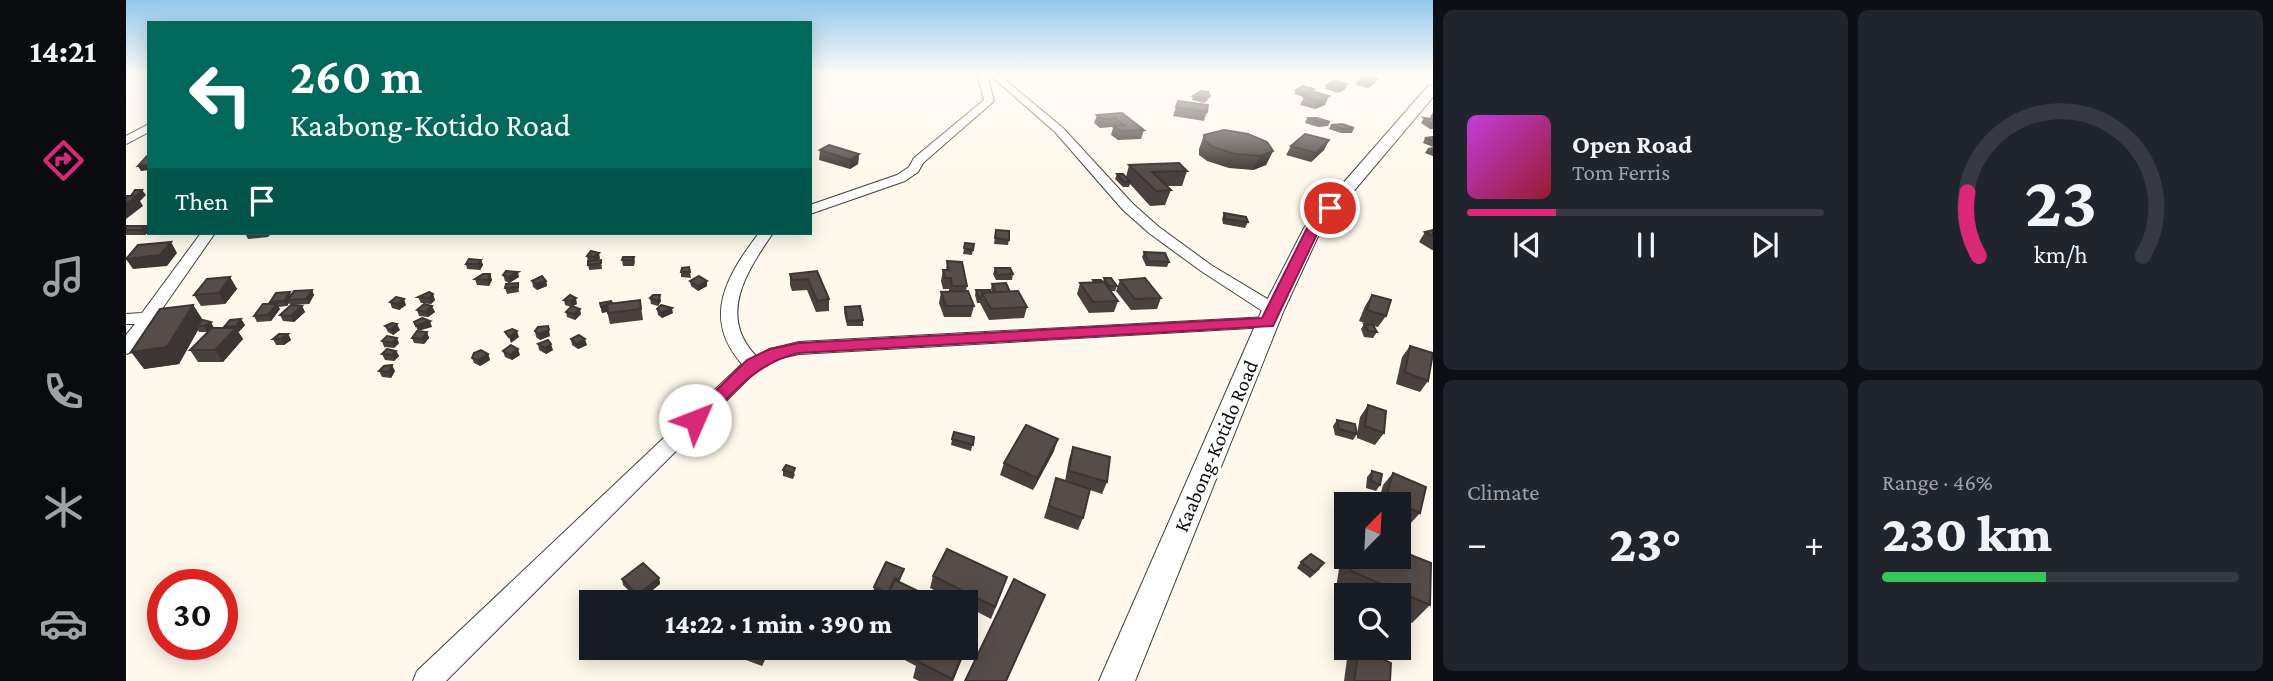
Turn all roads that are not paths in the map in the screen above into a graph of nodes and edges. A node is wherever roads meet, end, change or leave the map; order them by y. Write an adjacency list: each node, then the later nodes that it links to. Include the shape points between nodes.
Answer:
1 (983, 106): 6 (street, via 901,178)
2 (1030, 106): 9 (street, via 1154,230)
3 (1419, 106): 9 (street, Kaabong-Kotido Road, via 1313,228)
4 (147, 128): 5 (street)
5 (126, 141)
6 (812, 209)
7 (207, 235): 11 (street)
8 (765, 235): 13 (street, via 734,282 727,312 733,341)
9 (1270, 316): 13 (street, via 799,348); 15 (street, Kaabong-Kotido Road)
10 (126, 318): 11 (street)
11 (148, 318): 12 (street)
12 (126, 348)
13 (753, 364): 14 (street)
14 (427, 681)
15 (1117, 681)

